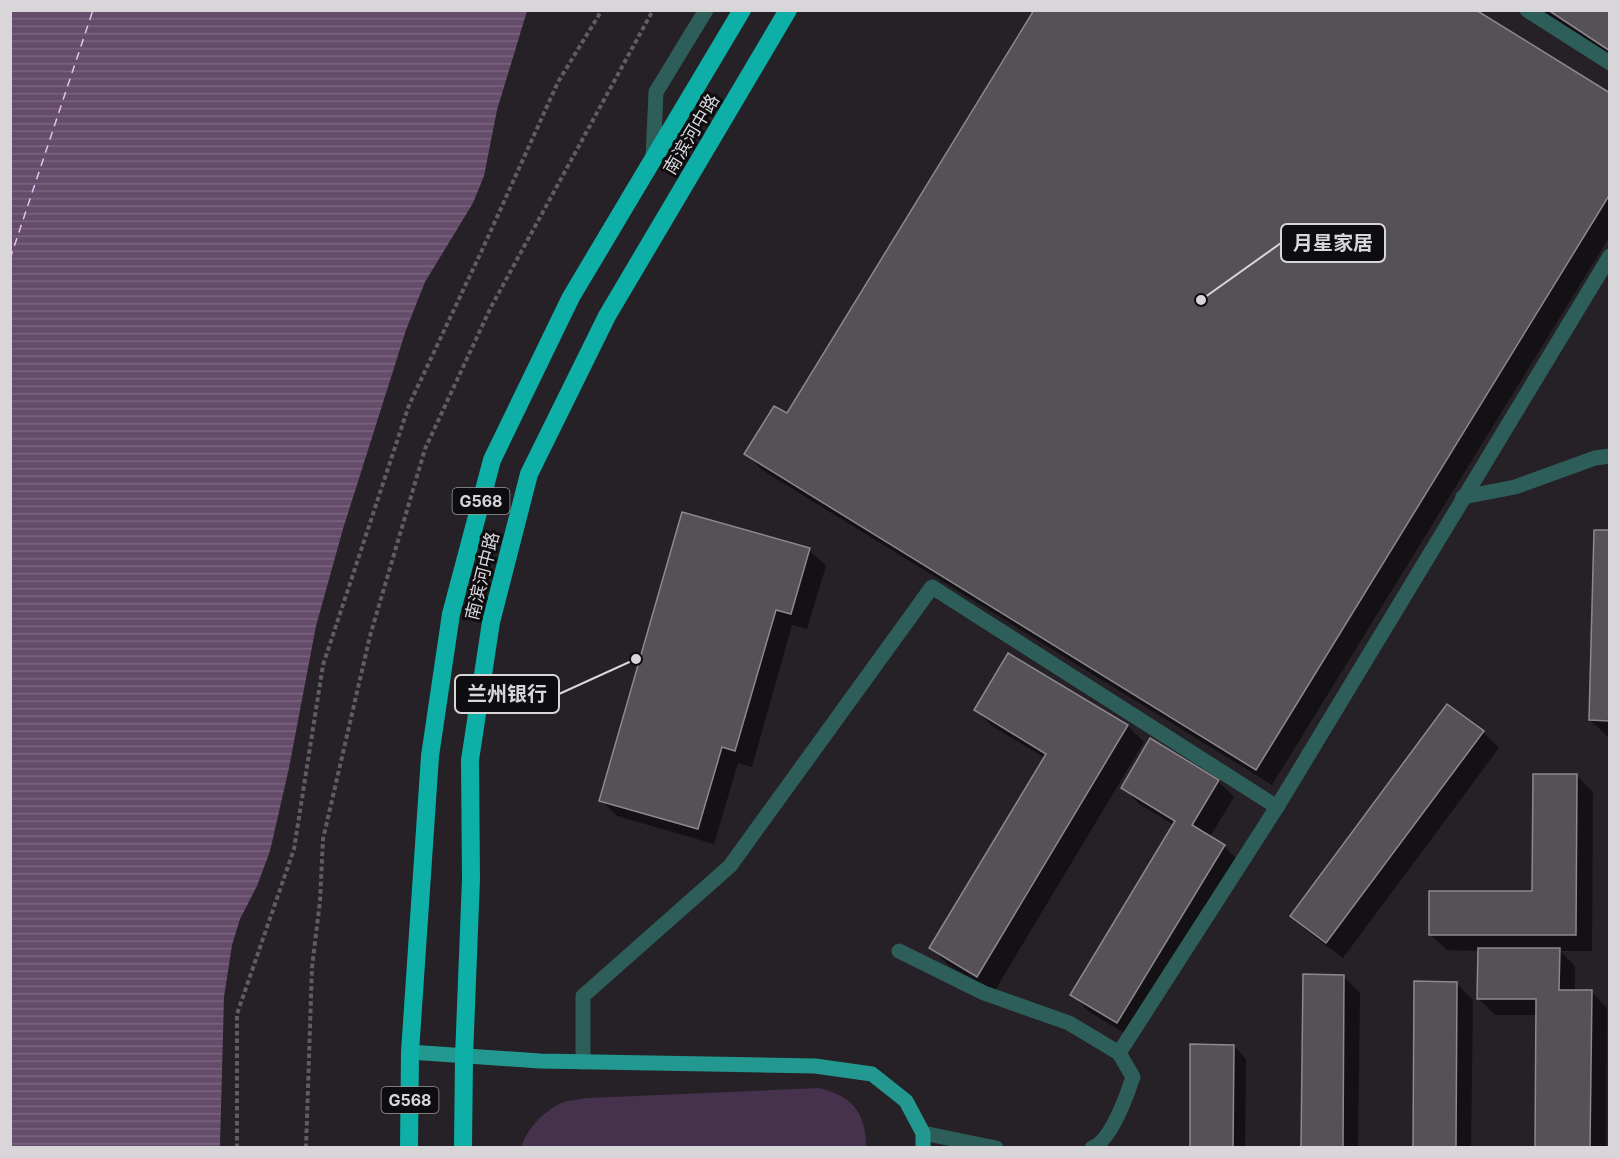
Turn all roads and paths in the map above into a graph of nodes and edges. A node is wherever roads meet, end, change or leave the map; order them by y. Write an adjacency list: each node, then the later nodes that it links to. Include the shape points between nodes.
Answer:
1 (602, 10): 19 (path, via 558,82 409,405 323,665 294,849 237,1014)
2 (653, 10): 20 (path, via 490,309 425,449 370,636 323,839 312,967)
3 (706, 10): 8 (street, via 656,93)
4 (742, 10): 8 (highway, 南滨河中路 / G568)
5 (788, 10): 16 (highway, 南滨河中路 / G568, via 607,316 529,474 491,622 470,760 471,879)
6 (1527, 10): 7 (street)
7 (1610, 63)
8 (653, 161): 14 (highway, 南滨河中路 / G568, via 571,297 492,460 451,614 430,756)
9 (1610, 256): 11 (street)
10 (1610, 456): 11 (street, via 1515,487)
11 (1463, 497): 12 (street)
12 (1277, 807): 15 (street); 17 (street, via 932,587 730,866 584,996)
13 (900, 951): 15 (street, via 984,993 1069,1023)
14 (410, 1052): 16 (main road); 21 (highway, 南滨河中路 / G568)
15 (1119, 1053): 24 (street, via 1134,1077 1122,1109 1099,1145)
16 (464, 1057): 17 (main road); 22 (highway, 南滨河中路 / G568)
17 (583, 1062): 18 (main road, via 816,1066 872,1074 906,1101)
18 (923, 1140): 23 (street)
19 (237, 1148)
20 (306, 1148)
21 (409, 1148)
22 (463, 1148)
23 (996, 1148)
24 (1092, 1148)

